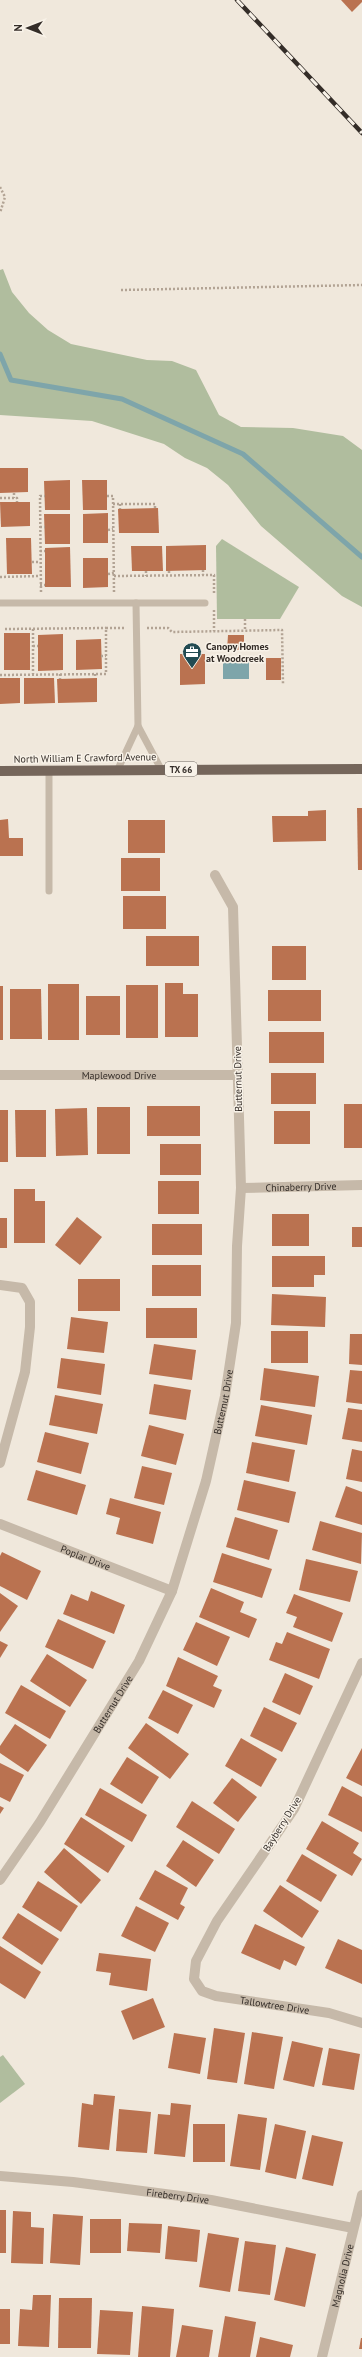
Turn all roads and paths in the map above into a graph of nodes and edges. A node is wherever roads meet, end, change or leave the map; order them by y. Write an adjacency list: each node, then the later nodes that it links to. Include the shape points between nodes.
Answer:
1 (0, 187): 2 (path, via 5,201)
2 (0, 213)
3 (362, 285): 4 (path)
4 (121, 290)
5 (14, 493): 9 (path)
6 (45, 496): 15 (path, via 40,496)
7 (107, 496): 11 (path, via 113,496)
8 (0, 498): 9 (path)
9 (14, 498): 10 (path, via 17,498)
10 (17, 502)
11 (113, 504): 12 (path); 17 (path)
12 (120, 504): 13 (path, via 155,504); 14 (path)
13 (155, 508)
14 (120, 509)
15 (40, 527): 16 (path); 19 (path)
16 (45, 527)
17 (113, 529): 18 (path); 27 (path)
18 (108, 530)
19 (40, 550): 20 (path); 22 (path)
20 (45, 550)
21 (32, 562): 22 (path)
22 (40, 562): 30 (path)
23 (204, 570): 29 (path)
24 (146, 571): 31 (path)
25 (169, 571): 28 (path)
26 (108, 574): 27 (path)
27 (114, 575): 31 (path); 35 (path, via 114,592)
28 (169, 575): 29 (path); 31 (path)
29 (204, 575): 45 (path, via 214,575)
30 (40, 576): 32 (path); 33 (path)
31 (146, 576)
32 (0, 577)
33 (40, 585): 34 (path); 36 (path, via 40,593)
34 (46, 585)
35 (107, 592)
36 (48, 593)
37 (136, 603): 38 (lane); 39 (lane); 42 (lane)
38 (205, 603)
39 (0, 604)
40 (246, 619): 46 (path)
41 (106, 628): 42 (path); 44 (path); 50 (path)
42 (136, 628): 45 (path, via 168,628 172,632); 62 (lane)
43 (5, 629): 44 (path)
44 (33, 629): 47 (path)
45 (214, 631): 46 (path)
46 (246, 631): 61 (path, via 282,630)
47 (33, 646): 48 (path); 53 (path)
48 (38, 646)
49 (101, 656): 50 (path)
50 (106, 656): 56 (path, via 106,674)
51 (0, 674): 52 (path)
52 (6, 674): 53 (path); 57 (path)
53 (33, 674): 54 (path)
54 (40, 674): 55 (path); 58 (path)
55 (60, 674): 56 (path); 60 (path)
56 (95, 674): 59 (path)
57 (6, 678)
58 (40, 678)
59 (95, 678)
60 (60, 679)
61 (283, 684)
62 (138, 726): 63 (lane); 64 (lane)
63 (161, 768): 64 (main road, North William E Crawford Avenue / TX 66); 65 (main road, North William E Crawford Avenue / TX 66)
64 (118, 769): 66 (main road, North William E Crawford Avenue / TX 66)
65 (362, 769)
66 (49, 770): 67 (main road, North William E Crawford Avenue / TX 66); 69 (lane)
67 (0, 771)
68 (215, 875): 71 (street, Butternut Drive, via 233,907)
69 (49, 891)
70 (0, 1075): 71 (street, Maplewood Drive)
71 (238, 1075): 73 (street, Butternut Drive)
72 (362, 1185): 73 (street, Chinaberry Drive)
73 (241, 1188): 77 (street, Butternut Drive, via 236,1323 225,1396 206,1481)
74 (0, 1285): 75 (street, via 22,1288 30,1302 25,1372)
75 (0, 1463)
76 (0, 1524): 77 (street, Poplar Drive)
77 (172, 1591): 79 (street, Butternut Drive, via 139,1661 40,1822)
78 (362, 1664): 80 (street, Bayberry Drive, via 294,1809 218,1921 196,1961)
79 (0, 1880)
80 (194, 1979): 81 (street, Tallowtree Drive, via 202,1991 216,1996 329,2013)
81 (362, 2023)
82 (0, 2176): 84 (street, Fireberry Drive, via 73,2182 211,2200)
83 (362, 2195): 84 (street, Magnolia Drive)
84 (354, 2228): 85 (street, Magnolia Drive)
85 (322, 2357)

